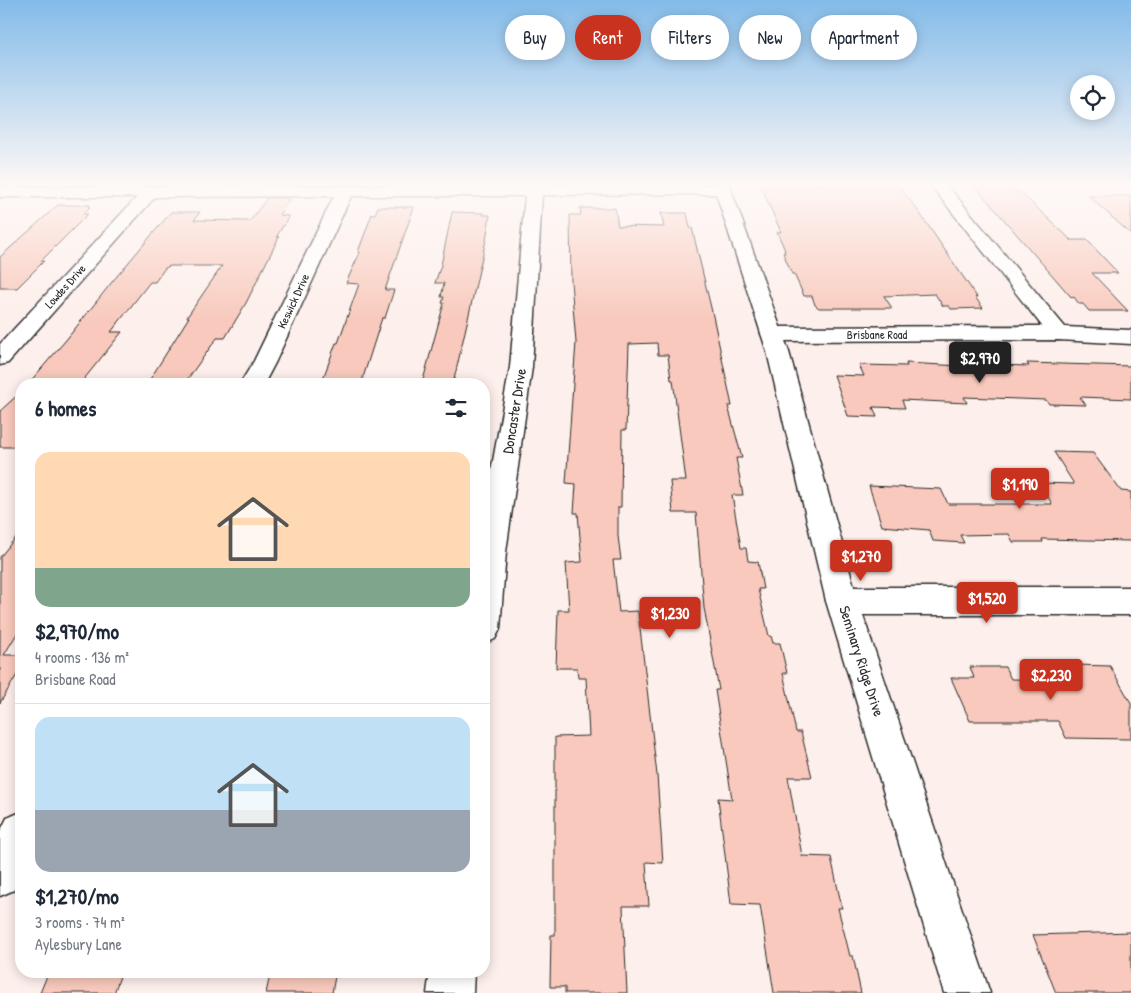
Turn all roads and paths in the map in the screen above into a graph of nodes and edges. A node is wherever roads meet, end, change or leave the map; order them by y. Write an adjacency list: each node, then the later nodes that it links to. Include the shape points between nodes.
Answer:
1 (115, 230): 9 (street, Lowdes Drive)
2 (326, 230): 10 (street, Keswick Drive)
3 (531, 230): 11 (street, Doncaster Drive, via 521,367)
4 (737, 230): 7 (street, Seminary Ridge Drive)
5 (976, 230): 6 (street)
6 (1059, 333): 7 (street, Brisbane Road); 8 (street, Brisbane Road)
7 (772, 334): 12 (street, Seminary Ridge Drive)
8 (1131, 337)
9 (0, 358)
10 (255, 378)
11 (490, 563)
12 (842, 601): 13 (street); 18 (street, Seminary Ridge Drive)
13 (1131, 601)
14 (15, 845): 15 (street)
15 (0, 876)
16 (451, 978): 17 (street)
17 (450, 993)
18 (967, 993)

